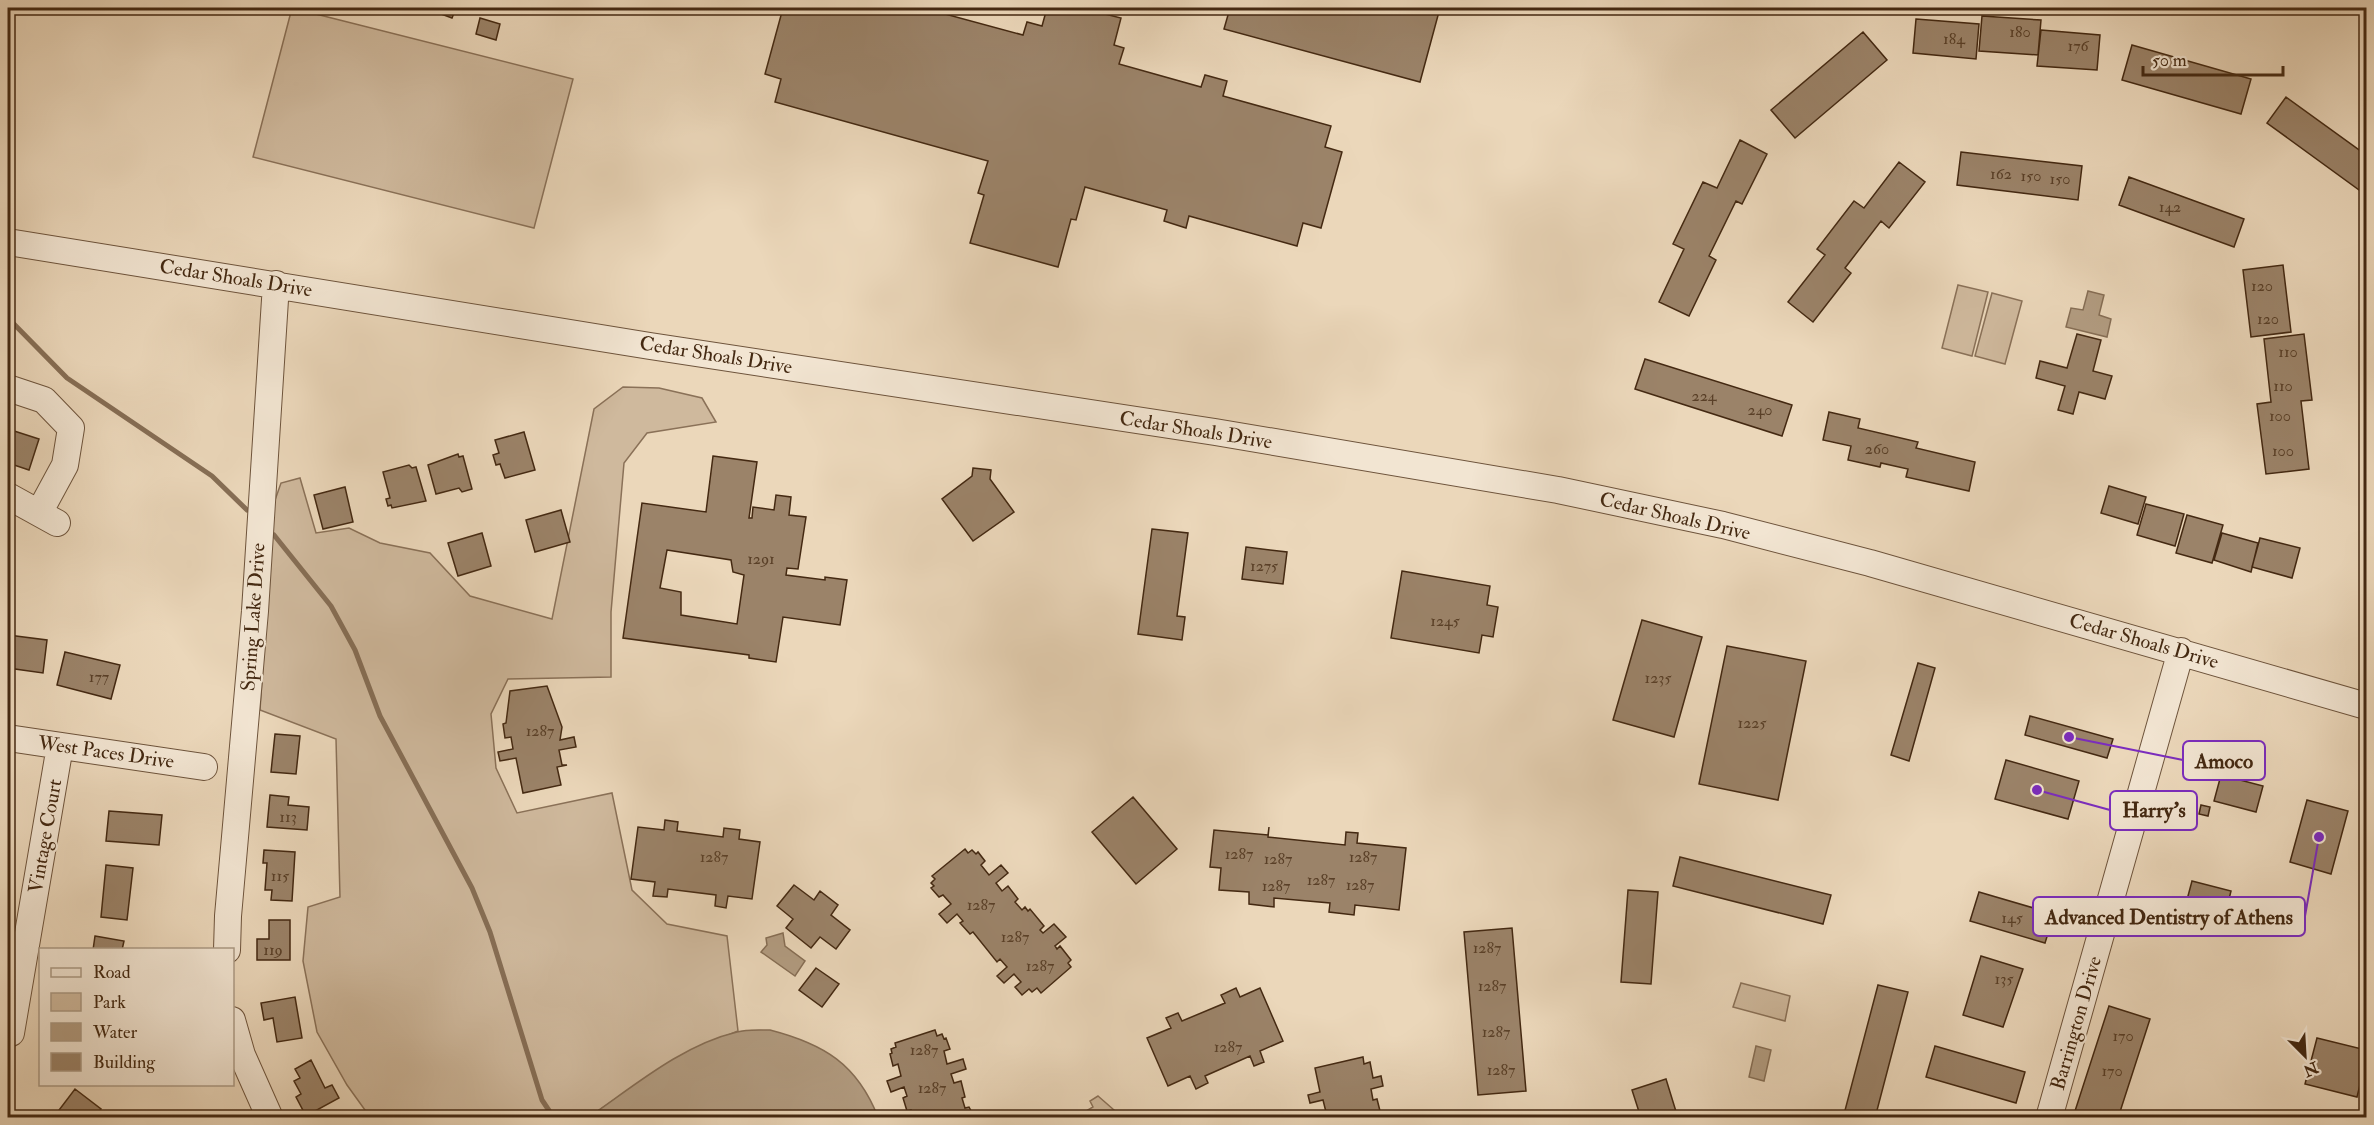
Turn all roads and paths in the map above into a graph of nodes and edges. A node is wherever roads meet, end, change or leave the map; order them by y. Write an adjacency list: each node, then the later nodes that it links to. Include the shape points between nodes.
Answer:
1 (8, 242): 2 (street, Cedar Shoals Drive)
2 (276, 284): 5 (street, Cedar Shoals Drive, via 1558,490 1723,525); 10 (street, Spring Lake Drive, via 255,611)
3 (8, 388): 4 (street, via 44,400 71,428 48,518)
4 (8, 496)
5 (2181, 651): 6 (street, Cedar Shoals Drive); 14 (street, Barrington Drive)
6 (2367, 706)
7 (8, 738): 8 (street, West Paces Drive)
8 (60, 746): 9 (street, West Paces Drive); 12 (street, Vintage Court)
9 (204, 767)
10 (227, 948)
11 (234, 1027): 13 (street, via 242,1056)
12 (11, 1033)
13 (270, 1118)
14 (2049, 1118)

